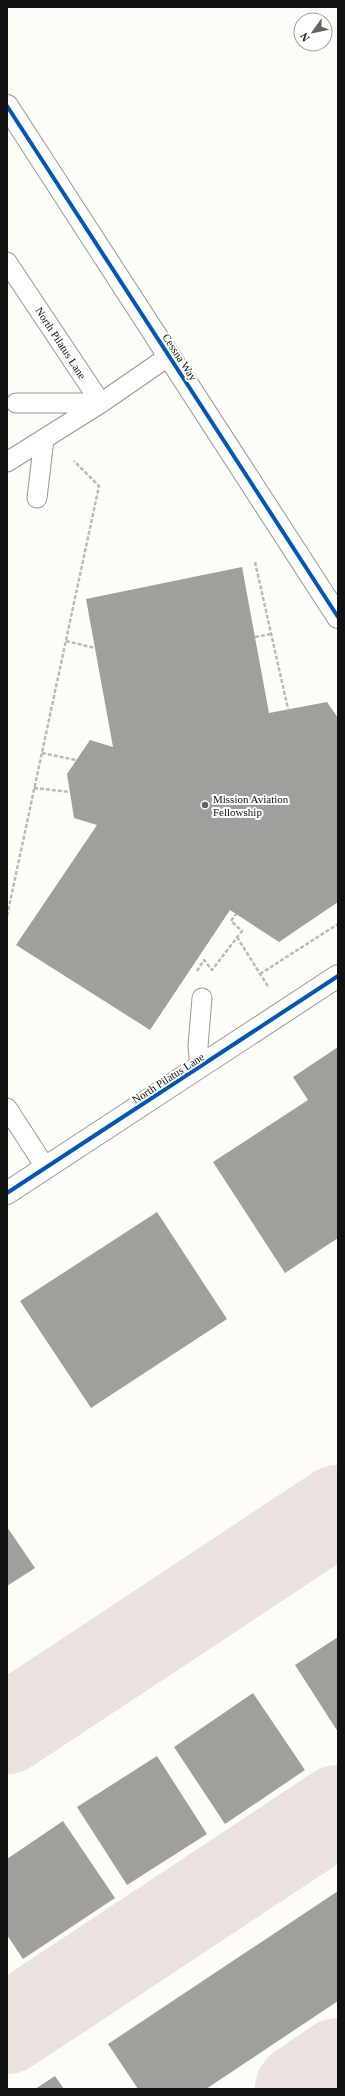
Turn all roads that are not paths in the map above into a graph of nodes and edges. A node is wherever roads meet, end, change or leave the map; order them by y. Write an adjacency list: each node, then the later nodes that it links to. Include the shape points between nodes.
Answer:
1 (7, 106): 4 (street, Cessna Way)
2 (7, 262): 3 (lane, North Pilatus Lane)
3 (14, 281): 6 (lane, North Pilatus Lane)
4 (169, 356): 6 (lane); 10 (street, Cessna Way)
5 (16, 403): 6 (lane)
6 (101, 403): 7 (lane)
7 (44, 439): 8 (lane); 9 (lane)
8 (7, 462)
9 (37, 498)
10 (338, 617)
11 (338, 976): 13 (street, North Pilatus Lane)
12 (202, 998): 13 (lane, via 198,1046)
13 (200, 1068): 15 (street, North Pilatus Lane)
14 (7, 1108): 15 (lane)
15 (46, 1168): 16 (street, North Pilatus Lane)
16 (7, 1193)

